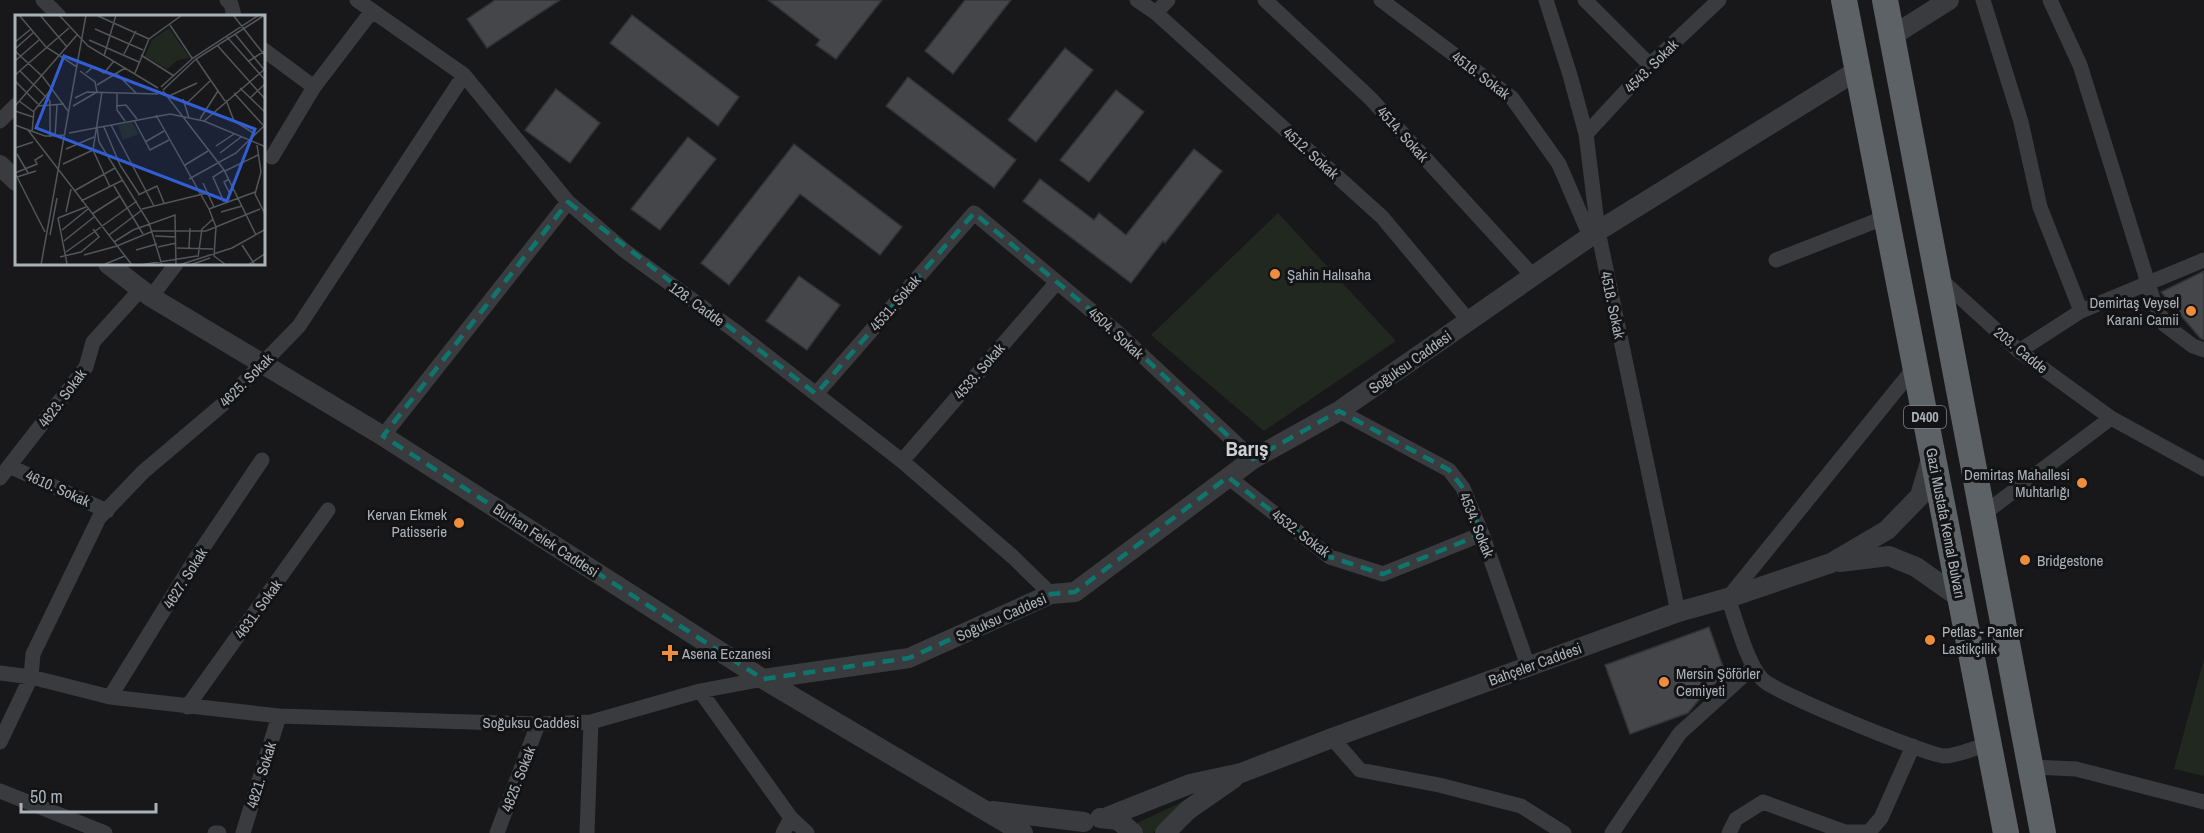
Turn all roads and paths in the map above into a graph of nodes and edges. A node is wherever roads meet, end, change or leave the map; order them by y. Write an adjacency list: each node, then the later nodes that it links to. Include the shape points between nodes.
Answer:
1 (43, 0): 17 (street)
2 (357, 0): 15 (street, 128. Cadde)
3 (1137, 0): 16 (street, 4512. Sokak)
4 (1168, 0): 16 (street)
5 (1265, 0): 38 (street, 4514. Sokak, via 1370,98)
6 (1381, 0): 33 (street, 4516. Sokak, via 1512,98 1559,164)
7 (1546, 0): 26 (street, 4518. Sokak)
8 (1585, 0): 20 (street)
9 (1719, 0): 20 (street, 4543. Sokak)
10 (1844, 0): 21 (highway, Gazi Mustafa Kemal Bulvarı / D400)
11 (1885, 0): 18 (highway, D400)
12 (1949, 0): 18 (street)
13 (1983, 0): 43 (street, via 2021,122 2040,207)
14 (2050, 0): 41 (street, via 2080,65)
15 (372, 11): 22 (street, 128. Cadde); 23 (street)
16 (1156, 13): 44 (street, 4512. Sokak, via 1382,217)
17 (58, 15)
18 (1892, 36): 39 (highway, D400)
19 (266, 51): 23 (street)
20 (1650, 65): 26 (street, 4543. Sokak)
21 (1858, 70): 32 (highway, Gazi Mustafa Kemal Bulvarı / D400); 33 (street, Soğuksu Caddesi)
22 (464, 75): 30 (street, 128. Cadde); 47 (street, 4625. Sokak, via 299,326)
23 (314, 87): 27 (street)
24 (15, 106): 25 (street)
25 (0, 121)
26 (1586, 134): 33 (street, 4518. Sokak)
27 (272, 157)
28 (0, 165): 29 (street)
29 (15, 180)
30 (568, 202): 49 (street, 128. Cadde, via 625,251); 52 (street)
31 (974, 213): 40 (street, 4504. Sokak); 49 (street, 4531. Sokak)
32 (1886, 217): 34 (street); 48 (highway, Gazi Mustafa Kemal Bulvarı / D400)
33 (1594, 233): 38 (street, Soğuksu Caddesi); 68 (street, 4518. Sokak)
34 (1776, 260)
35 (2204, 261): 41 (street)
36 (111, 266): 42 (street, Burhan Felek Caddesi)
37 (174, 266): 42 (street, 4623. Sokak)
38 (1533, 276): 44 (street, Soğuksu Caddesi)
39 (1937, 276): 46 (street, 203. Cadde); 62 (highway, D400)
40 (1057, 282): 54 (street, 4504. Sokak, via 1117,332); 56 (street, 4533. Sokak)
41 (2147, 284): 43 (street); 45 (street, via 2165,325)
42 (146, 293): 47 (street, Burhan Felek Caddesi); 58 (street, 4623. Sokak, via 93,342 87,367)
43 (2081, 311): 46 (street)
44 (1469, 321): 50 (street, Soğuksu Caddesi)
45 (2204, 350)
46 (2019, 351): 51 (street, 203. Cadde)
47 (263, 363): 52 (street, Burhan Felek Caddesi); 60 (street, 4625. Sokak)
48 (1915, 367): 53 (highway, Gazi Mustafa Kemal Bulvarı / D400); 66 (street)
49 (816, 394): 56 (street, 128. Cadde)
50 (1339, 411): 54 (street, Soğuksu Caddesi); 63 (street, 4534. Sokak, via 1449,470 1463,488)
51 (2111, 418): 57 (street, 203. Cadde); 62 (street)
52 (383, 436): 73 (street, Burhan Felek Caddesi)
53 (1932, 455): 64 (street, via 1920,496 1887,530); 67 (highway, Gazi Mustafa Kemal Bulvarı / D400)
54 (1253, 459): 59 (street, Soğuksu Caddesi)
55 (262, 460): 75 (street, 4627. Sokak)
56 (902, 461): 65 (street, 128. Cadde)
57 (2203, 466)
58 (4, 472): 60 (street, 4610. Sokak)
59 (1228, 477): 63 (street, 4532. Sokak, via 1330,557 1383,574); 65 (street, Soğuksu Caddesi, via 1076,592)
60 (107, 510): 72 (street, 4625. Sokak, via 88,538 33,654)
61 (328, 510): 76 (street, 4631. Sokak)
62 (1982, 515): 84 (highway, D400)
63 (1482, 534): 69 (street, 4534. Sokak)
64 (1831, 563): 66 (street, Bahçeler Caddesi); 67 (street, via 1889,556 1916,567)
65 (1052, 594): 73 (street, Soğuksu Caddesi, via 909,658)
66 (1728, 598): 68 (street, Bahçeler Caddesi); 70 (street)
67 (1960, 598): 82 (highway, Gazi Mustafa Kemal Bulvarı / D400)
68 (1678, 612): 69 (street, Bahçeler Caddesi)
69 (1528, 666): 80 (street, Bahçeler Caddesi)
70 (1753, 667): 83 (street, via 1763,681 1788,696); 103 (street, via 1680,733)
71 (0, 673): 72 (street, Soğuksu Caddesi)
72 (31, 677): 75 (street, Soğuksu Caddesi); 81 (street, 4625. Sokak)
73 (763, 679): 74 (street, Soğuksu Caddesi); 88 (street, Burhan Felek Caddesi)
74 (700, 691): 78 (street, Soğuksu Caddesi); 90 (street)
75 (110, 697): 76 (street, Soğuksu Caddesi)
76 (188, 707): 77 (street, Soğuksu Caddesi)
77 (279, 716): 79 (street, Soğuksu Caddesi); 94 (street, 4821. Sokak)
78 (591, 722): 79 (street, Soğuksu Caddesi); 96 (street)
79 (538, 724): 95 (street, 4825. Sokak)
80 (1332, 738): 85 (street, Bahçeler Caddesi); 102 (street, via 1360,770 1521,806)
81 (0, 742)
82 (1989, 744): 83 (street, via 1946,756); 105 (highway, Gazi Mustafa Kemal Bulvarı / D400)
83 (1913, 746): 104 (street, via 1881,818 1869,832 1845,832 1763,802 1736,819)
84 (2030, 768): 87 (street, via 2076,769); 106 (highway, D400)
85 (1241, 773): 89 (street, via 1190,784); 101 (street, via 1188,810)
86 (0, 791): 93 (street)
87 (2204, 802)
88 (987, 810): 91 (street); 92 (street, Burhan Felek Caddesi)
89 (1107, 817): 91 (street, via 1095,818); 100 (street, via 1118,820)
90 (791, 818): 97 (street); 98 (street)
91 (1078, 828)
92 (1002, 829): 99 (street, Burhan Felek Caddesi)
93 (105, 833)
94 (243, 833)
95 (497, 833)
96 (587, 833)
97 (783, 833)
98 (807, 833)
99 (1023, 833)
100 (1133, 833)
101 (1165, 833)
102 (1564, 833)
103 (1612, 833)
104 (1729, 833)
105 (2006, 833)
106 (2043, 833)

